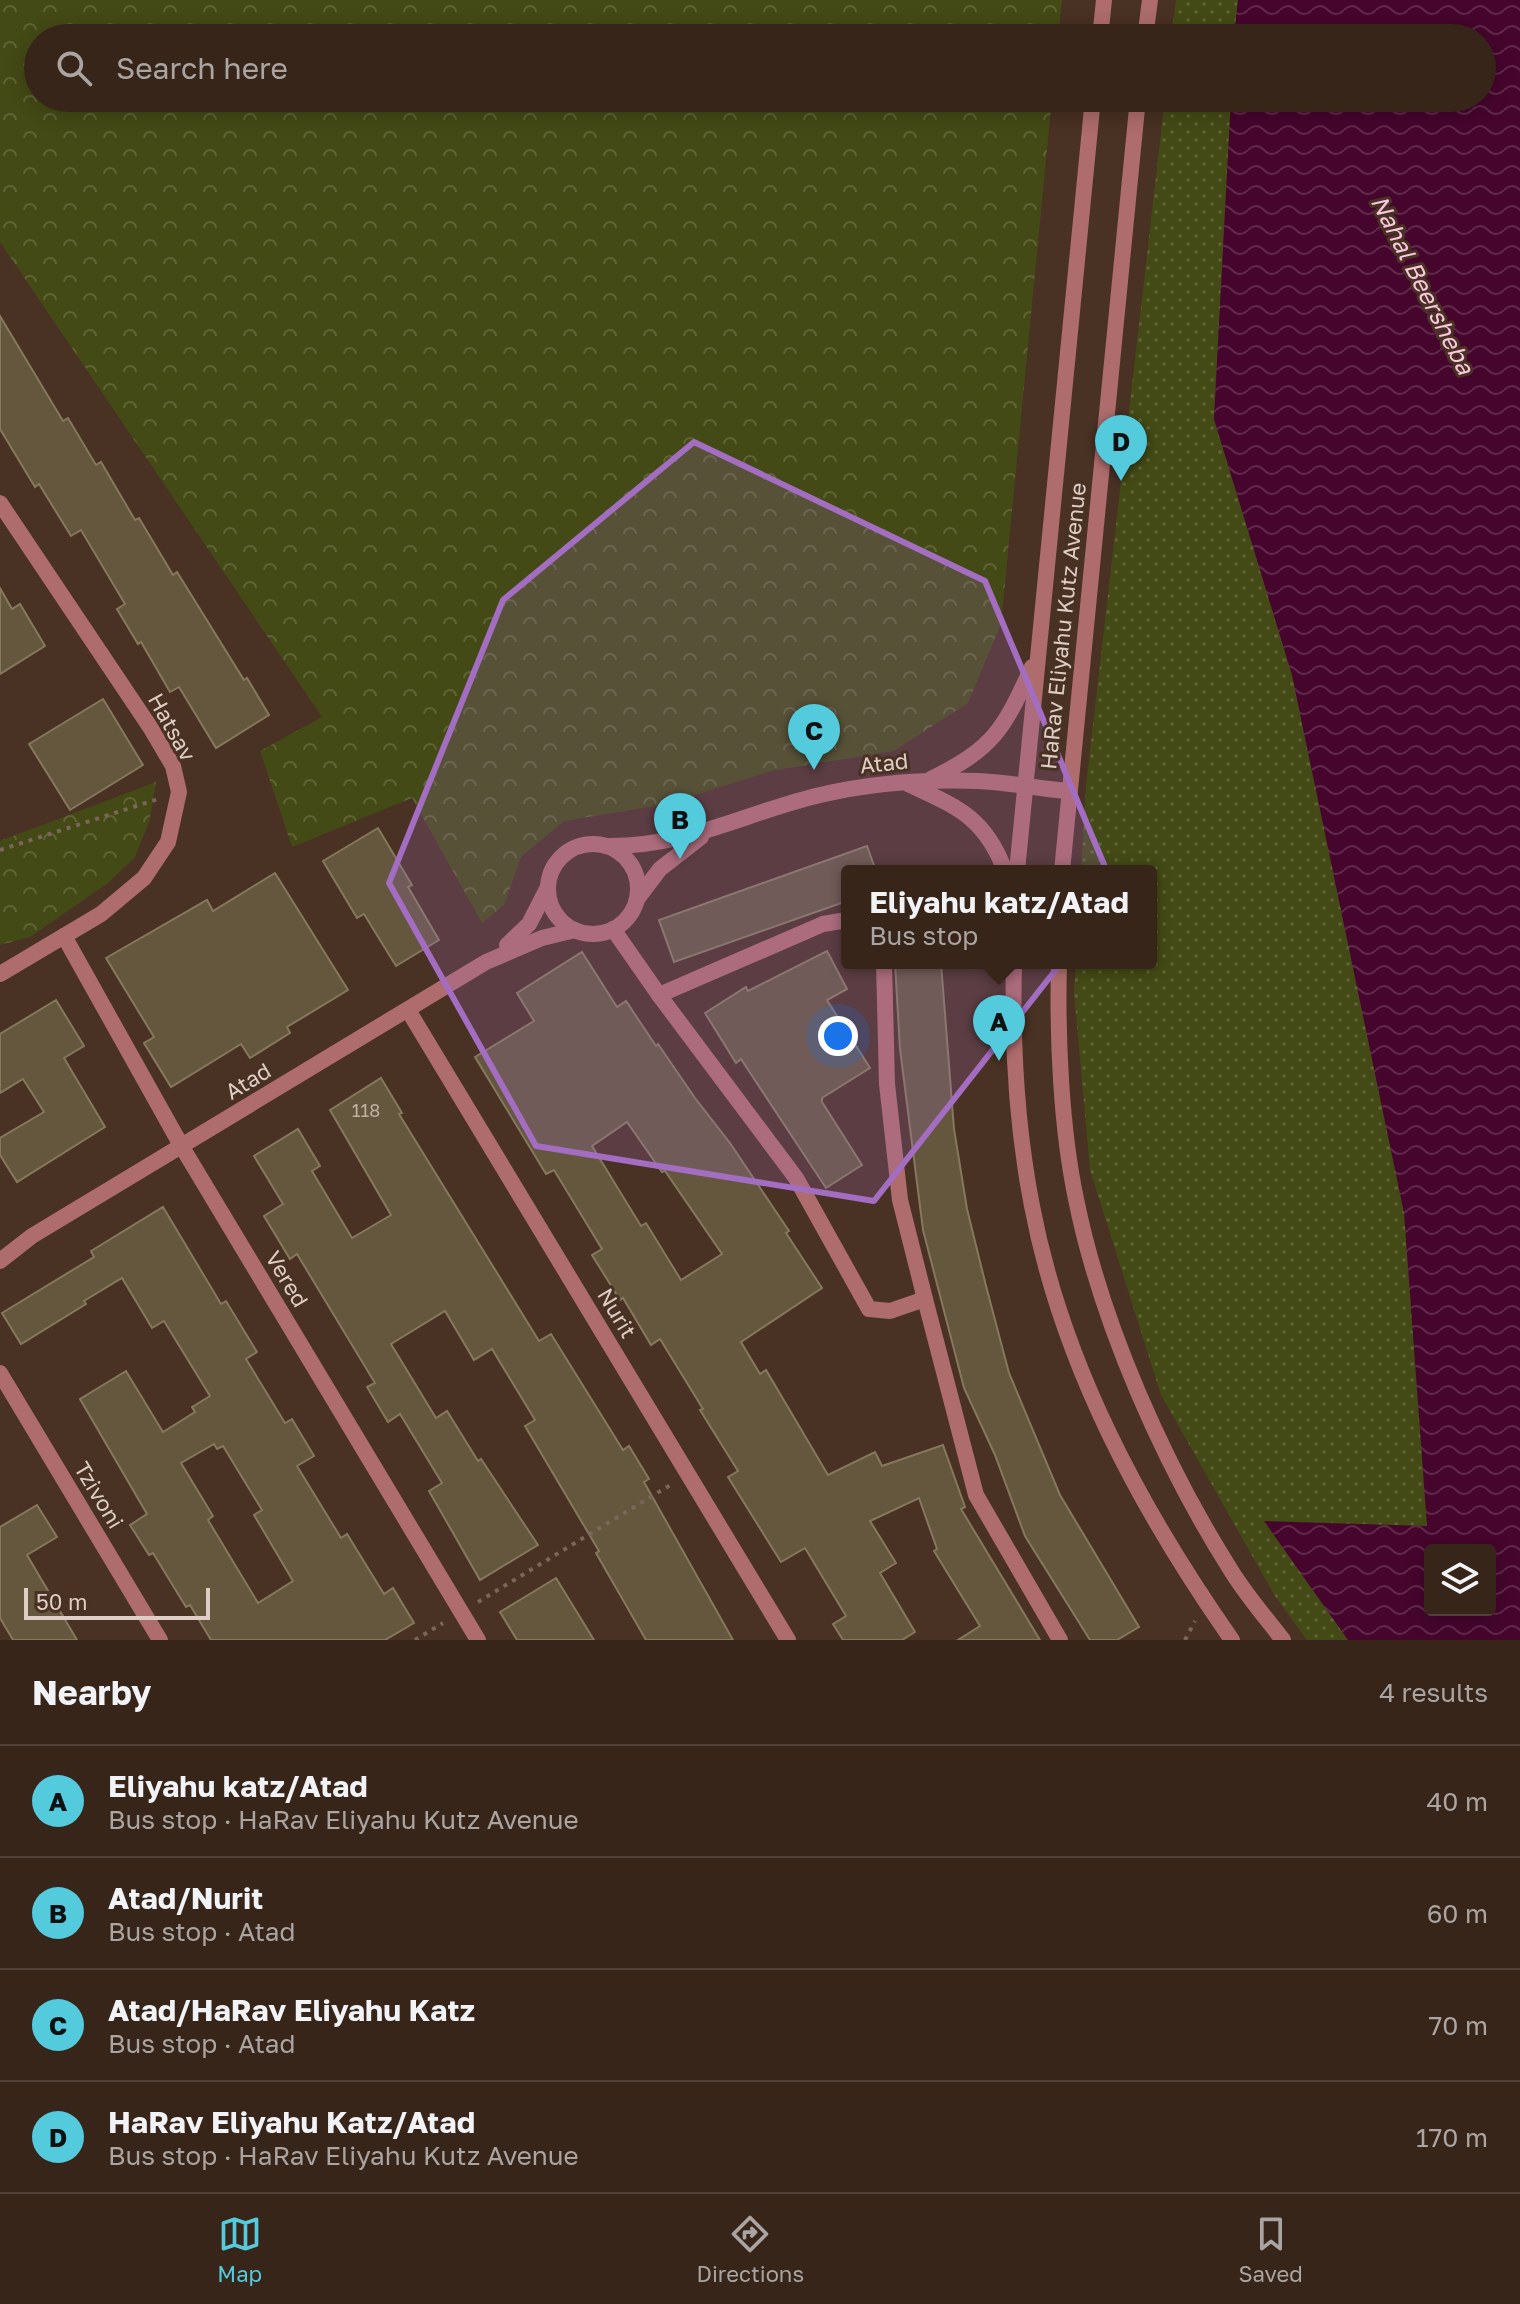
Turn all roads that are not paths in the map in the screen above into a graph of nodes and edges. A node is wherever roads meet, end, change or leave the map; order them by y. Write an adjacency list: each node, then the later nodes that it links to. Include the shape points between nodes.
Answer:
1 (1104, 0): 3 (street)
2 (1150, 0): 4 (street)
3 (1101, 24)
4 (1147, 24)
5 (1092, 112): 8 (street, HaRav Eliyahu Kutz Avenue)
6 (1137, 112): 12 (street, HaRav Eliyahu Kutz Avenue)
7 (0, 503): 23 (street, Hatsav, via 150,727 173,766 179,792 168,842 144,878)
8 (1038, 654): 10 (street, via 995,737 964,763); 11 (street, HaRav Eliyahu Kutz Avenue)
9 (903, 781): 10 (street, Atad); 13 (street, Atad, via 816,796); 15 (street, via 963,810 984,830)
10 (927, 781): 11 (street, Atad)
11 (1025, 787): 12 (street, Atad); 16 (street, HaRav Eliyahu Kutz Avenue)
12 (1069, 791): 17 (street, HaRav Eliyahu Kutz Avenue)
13 (709, 831): 14 (street, Atad, via 656,843); 19 (street, Atad, via 660,869)
14 (606, 846): 18 (street, via 571,850 556,865); 19 (street, via 634,869)
15 (1002, 865)
16 (1018, 865)
17 (1063, 865)
18 (548, 885): 22 (street, via 555,912); 24 (street, Atad, via 529,924)
19 (638, 898): 21 (street, via 625,922)
20 (841, 921): 29 (street, via 823,924)
21 (613, 929): 22 (street, via 588,934); 29 (street)
22 (575, 930): 24 (street, Atad)
23 (64, 936): 28 (street, Hatsav); 31 (street, Vered)
24 (486, 962): 30 (street, Atad)
25 (884, 969): 35 (street, via 887,1084 900,1200)
26 (1014, 969): 41 (street, via 1021,1123 1031,1205 1052,1287 1118,1454)
27 (1059, 969): 42 (street, via 1064,1104 1075,1197 1095,1274 1120,1345 1193,1504 1233,1573)
28 (0, 974)
29 (659, 995): 35 (street, via 796,1178 869,1309 890,1311)
30 (408, 1010): 31 (street, Atad); 39 (street, Nurit)
31 (182, 1147): 32 (street, Atad); 38 (street, Vered)
32 (32, 1236): 33 (street, Atad); 34 (street, Atad)
33 (0, 1249)
34 (0, 1261)
35 (925, 1299): 40 (street, via 976,1495)
36 (0, 1373): 37 (street, Tzivoni)
37 (160, 1640)
38 (478, 1640)
39 (788, 1640)
40 (1060, 1640)
41 (1232, 1640)
42 (1283, 1640)

